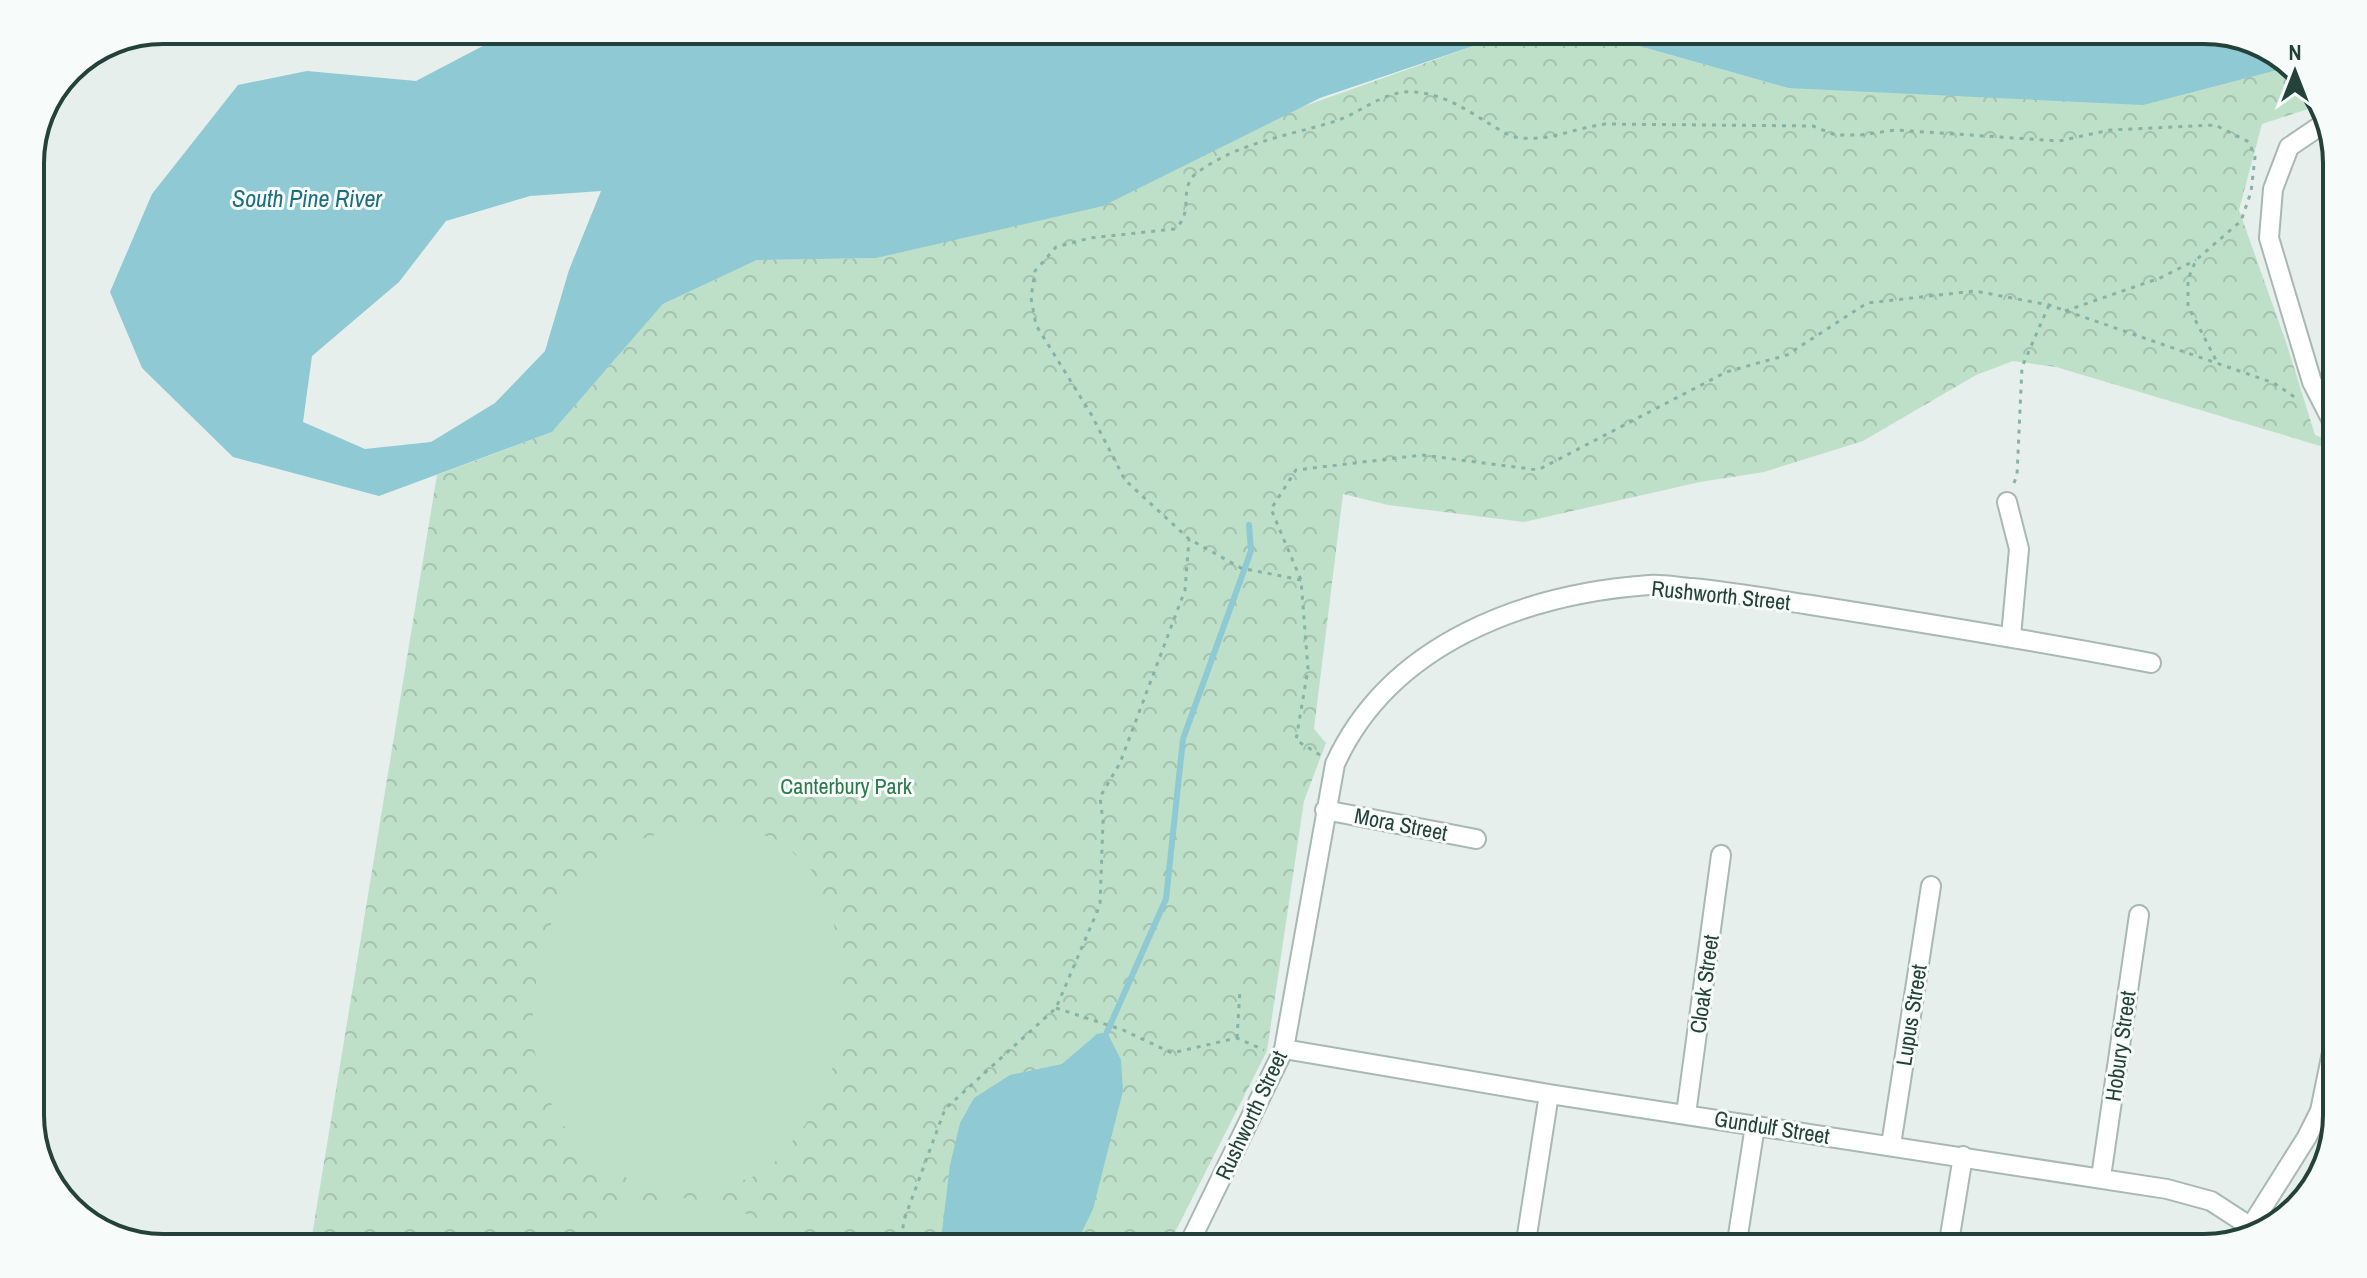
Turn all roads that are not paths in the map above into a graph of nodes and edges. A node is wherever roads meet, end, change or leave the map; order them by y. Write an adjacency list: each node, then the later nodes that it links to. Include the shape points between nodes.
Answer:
1 (2318, 128): 2 (street, via 2289,147 2273,189 2269,238)
2 (2323, 403)
3 (2007, 502): 4 (street, via 2019,549)
4 (2011, 636): 5 (street, Rushworth Street); 6 (street, Rushworth Street, via 1652,585 1528,606 1469,629 1394,684 1346,739)
5 (2151, 663)
6 (1325, 810): 7 (street, Mora Street); 11 (street, Rushworth Street)
7 (1476, 839)
8 (1721, 855): 14 (street, Cloak Street)
9 (1931, 886): 16 (street, Lupus Street)
10 (2139, 915): 18 (street, Hobury Street)
11 (1284, 1049): 12 (street, Gundulf Street); 21 (street, Rushworth Street)
12 (1549, 1094): 14 (street, Gundulf Street); 22 (street)
13 (2323, 1096): 19 (street, via 2307,1137)
14 (1686, 1114): 15 (street, Gundulf Street)
15 (1755, 1126): 16 (street, Gundulf Street); 23 (street)
16 (1891, 1145): 17 (street, Gundulf Street)
17 (1963, 1156): 18 (street, Gundulf Street); 24 (street)
18 (2101, 1177): 20 (street, Gundulf Street, via 2195,1195 2225,1208)
19 (2253, 1223)
20 (2243, 1227)
21 (1194, 1234)
22 (1527, 1234)
23 (1738, 1234)
24 (1950, 1234)

